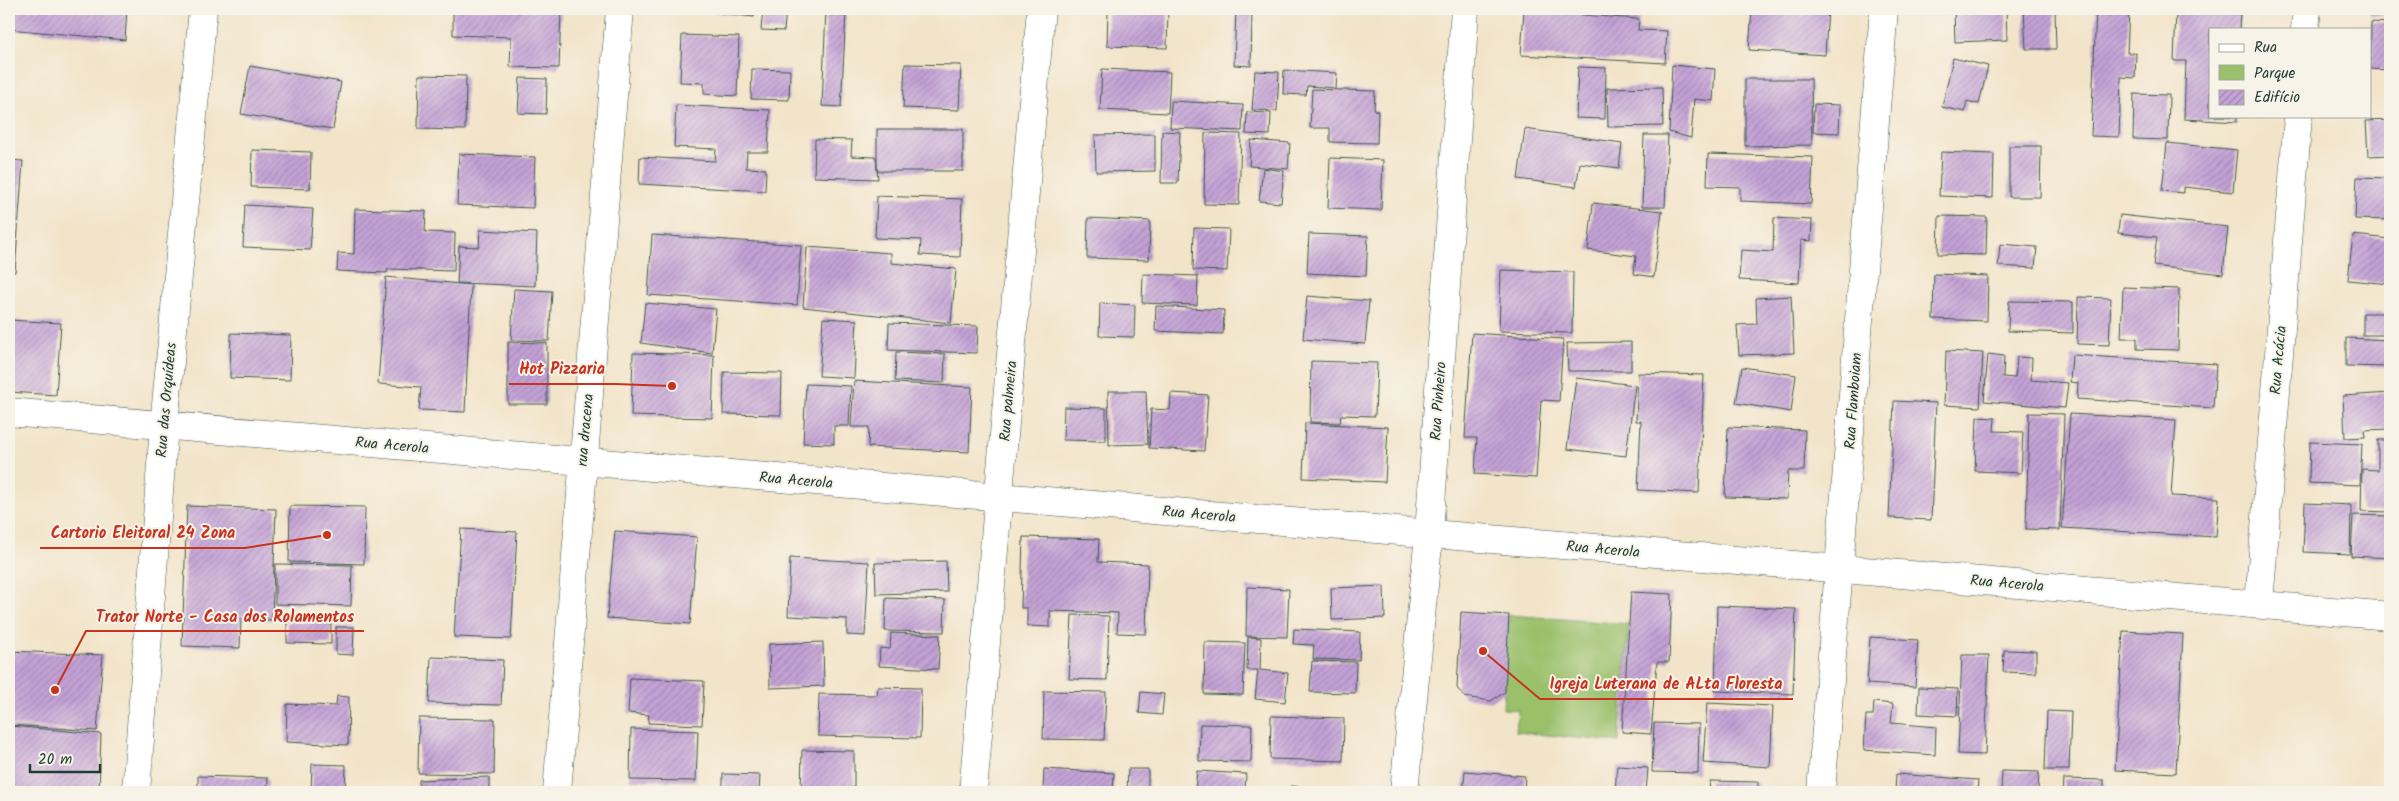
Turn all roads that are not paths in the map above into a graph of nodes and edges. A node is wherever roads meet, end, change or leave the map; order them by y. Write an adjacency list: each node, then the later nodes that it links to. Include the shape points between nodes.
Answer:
1 (203, 9): 10 (street, Rua das Orquídeas)
2 (620, 9): 11 (street, rua dracena)
3 (1041, 9): 12 (street, Rua palmeira)
4 (1465, 9): 13 (street, Rua Pinheiro)
5 (1884, 9): 14 (street, Rua Flamboiam)
6 (2307, 9): 7 (street)
7 (2305, 28)
8 (2298, 118): 15 (street, Rua Acácia)
9 (9, 412): 10 (street, Rua Acerola)
10 (164, 426): 11 (street, Rua Acerola); 17 (street, Rua das Orquídeas)
11 (582, 461): 12 (street, Rua Acerola); 18 (street, rua dracena)
12 (1000, 497): 13 (street, Rua Acerola); 19 (street, Rua palmeira)
13 (1429, 534): 14 (street, Rua Acerola); 20 (street, Rua Pinheiro)
14 (1840, 569): 15 (street, Rua Acerola); 21 (street, Rua Flamboiam)
15 (2258, 604): 16 (street, Rua Acerola)
16 (2390, 616)
17 (136, 792)
18 (557, 792)
19 (973, 792)
20 (1404, 792)
21 (1821, 792)

